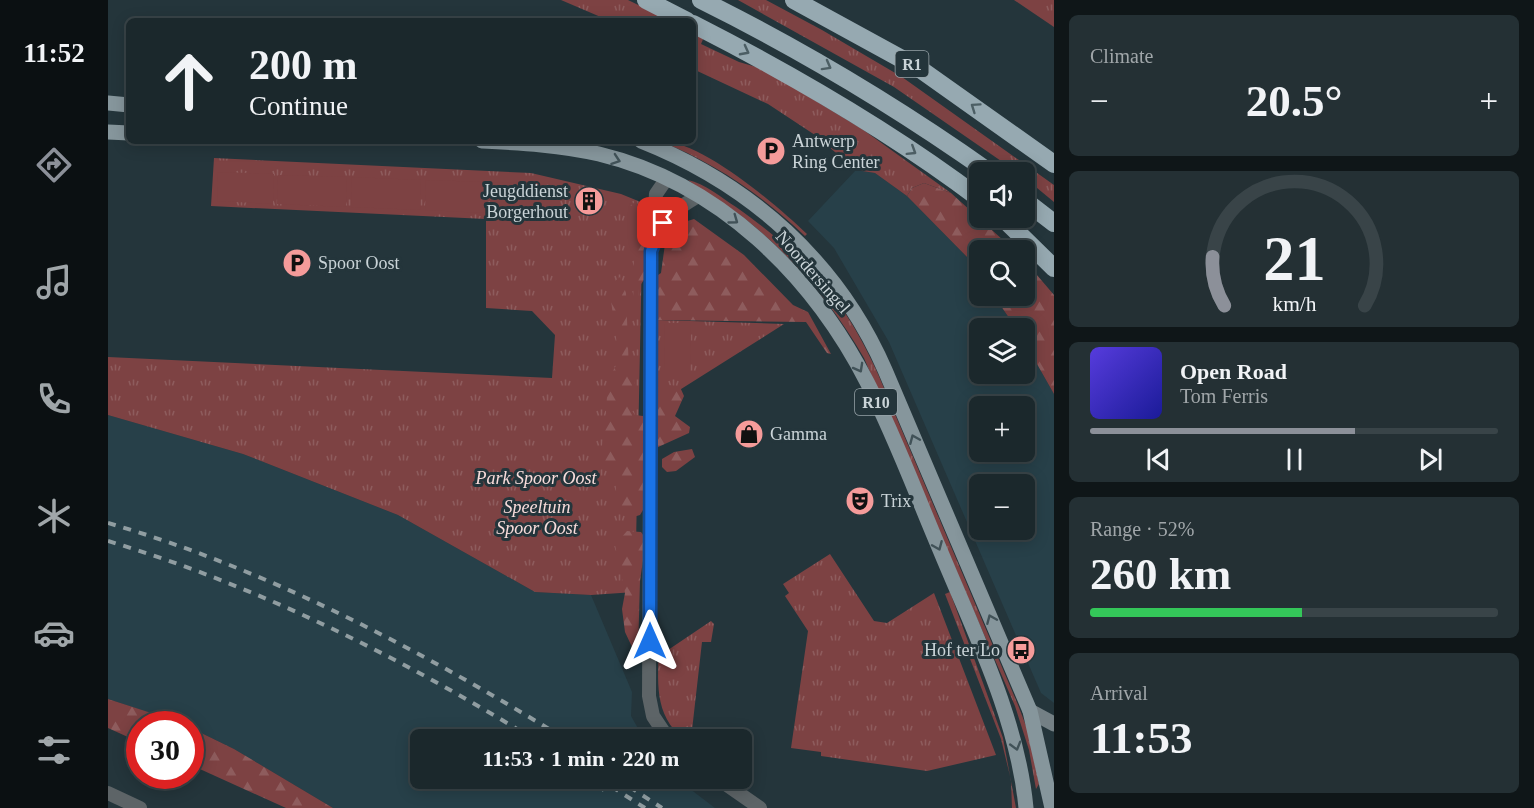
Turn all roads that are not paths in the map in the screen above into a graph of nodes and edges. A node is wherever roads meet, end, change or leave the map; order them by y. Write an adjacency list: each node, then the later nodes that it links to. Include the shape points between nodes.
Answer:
1 (646, 0): 4 (highway)
2 (701, 0): 12 (highway, R1, one-way to 12, via 833,69)
3 (794, 0): 13 (highway, R1, one-way to 3, via 920,69)
4 (681, 18)
5 (696, 26): 15 (highway, one-way to 15, via 804,82)
6 (108, 104): 7 (main road)
7 (126, 105)
8 (108, 132): 9 (main road)
9 (126, 133)
10 (522, 144): 14 (main road, Noordersingel / R10, one-way to 14, via 592,153)
11 (647, 144): 22 (main road, Noordersingel / R10, one-way to 11, via 876,348 839,288 798,240 748,198 703,170)
12 (975, 162)
13 (1054, 164)
14 (667, 178): 16 (main road, Noordersingel / R10); 20 (street, via 656,194)
15 (969, 191)
16 (698, 196): 20 (street, via 680,206 663,223); 29 (main road, Noordersingel / R10, one-way to 29, via 744,227 782,262 830,318 867,382 1004,712 1020,759)
17 (1035, 208): 18 (highway)
18 (1054, 223)
19 (1013, 228): 21 (highway)
20 (651, 251): 24 (street, via 649,696 653,716)
21 (1054, 268)
22 (1030, 711): 23 (main road); 30 (main road, Noordersingel / R10)
23 (1054, 724)
24 (662, 729)
25 (733, 789): 28 (street)
26 (108, 793): 27 (street)
27 (140, 808)
28 (760, 808)
29 (1026, 808)
30 (1052, 808)

